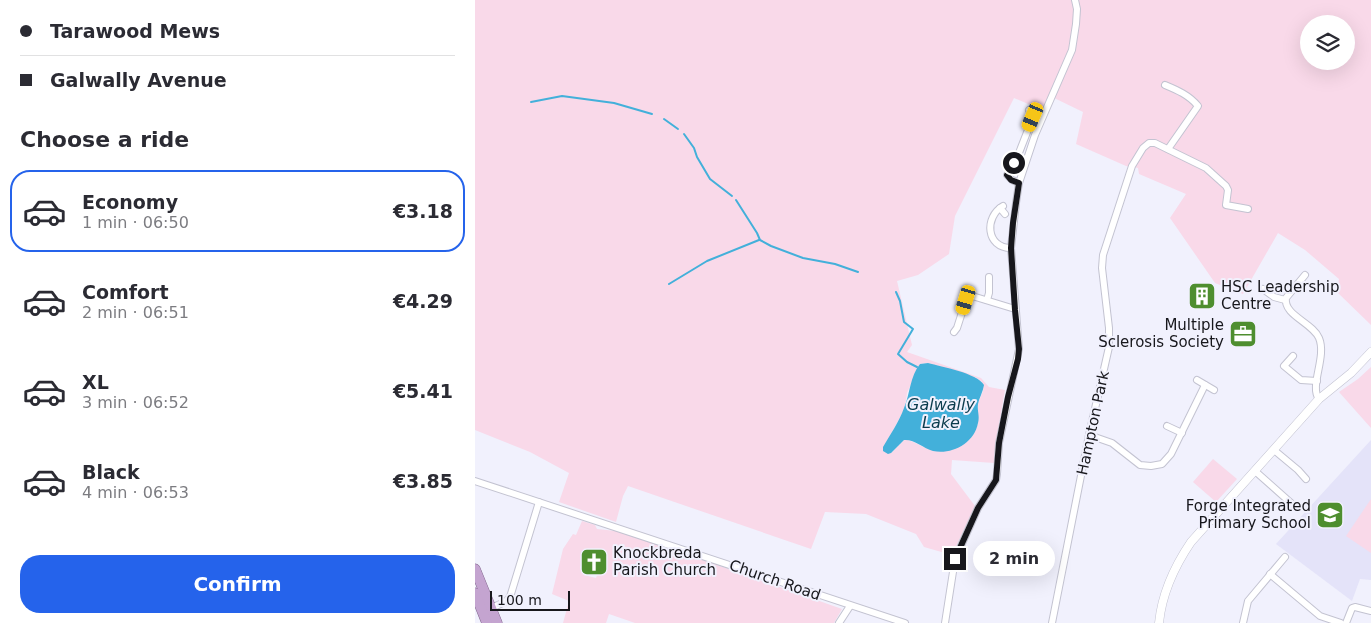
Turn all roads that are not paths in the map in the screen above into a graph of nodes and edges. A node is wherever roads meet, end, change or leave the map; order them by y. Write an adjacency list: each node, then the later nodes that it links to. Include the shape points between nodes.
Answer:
1 (1075, 0): 5 (street, via 1077,24 1072,50 1035,135)
2 (1165, 85): 4 (street, via 1184,94 1197,106)
3 (1029, 110): 5 (street, via 1033,117 1007,175)
4 (1168, 149): 6 (street, via 1207,168 1223,182 1228,190 1226,205); 25 (street, Hampton Park, via 1155,143 1143,148 1132,166 1103,255 1109,347)
5 (1019, 183): 8 (street)
6 (1248, 209)
7 (1005, 214): 8 (street, via 1001,207 995,212 991,218 991,231 998,246)
8 (1011, 248): 14 (street)
9 (1305, 275): 13 (street)
10 (989, 277): 12 (street)
11 (1263, 289): 13 (street)
12 (987, 300): 14 (street); 15 (street, via 972,295 968,297)
13 (1285, 300): 19 (street, via 1288,309 1319,337 1322,355)
14 (1015, 310): 43 (street, via 1019,349 999,443 996,480 978,508 955,559)
15 (954, 332)
16 (1371, 352): 22 (street)
17 (1293, 356): 19 (street, via 1284,366 1301,380)
18 (1197, 380): 20 (street)
19 (1317, 381): 22 (street, via 1315,392)
20 (1205, 385): 21 (street); 24 (street)
21 (1214, 390)
22 (1319, 399): 26 (street)
23 (1167, 426): 24 (street)
24 (1182, 433): 25 (street, via 1167,460 1151,466 1136,463 1112,443)
25 (1089, 434): 44 (street, Hampton Park)
26 (1274, 450): 27 (street); 28 (street)
27 (1255, 471): 31 (street); 45 (street, via 1201,530 1182,556 1169,582)
28 (1307, 479)
29 (475, 481): 30 (street, Church Road)
30 (539, 502): 36 (street, Church Road); 37 (street, via 509,597)
31 (1291, 503)
32 (1285, 557): 34 (street)
33 (475, 569): 37 (highway)
34 (1270, 574): 46 (street, via 1248,601); 47 (street, via 1320,616)
35 (475, 594): 39 (highway)
36 (850, 606): 41 (street); 42 (street, Church Road)
37 (491, 608): 40 (highway)
38 (1371, 611): 48 (street, via 1352,608)
39 (487, 623)
40 (497, 623)
41 (839, 623)
42 (905, 623)
43 (945, 623)
44 (1053, 623)
45 (1159, 623)
46 (1243, 623)
47 (1341, 623)
48 (1346, 623)

